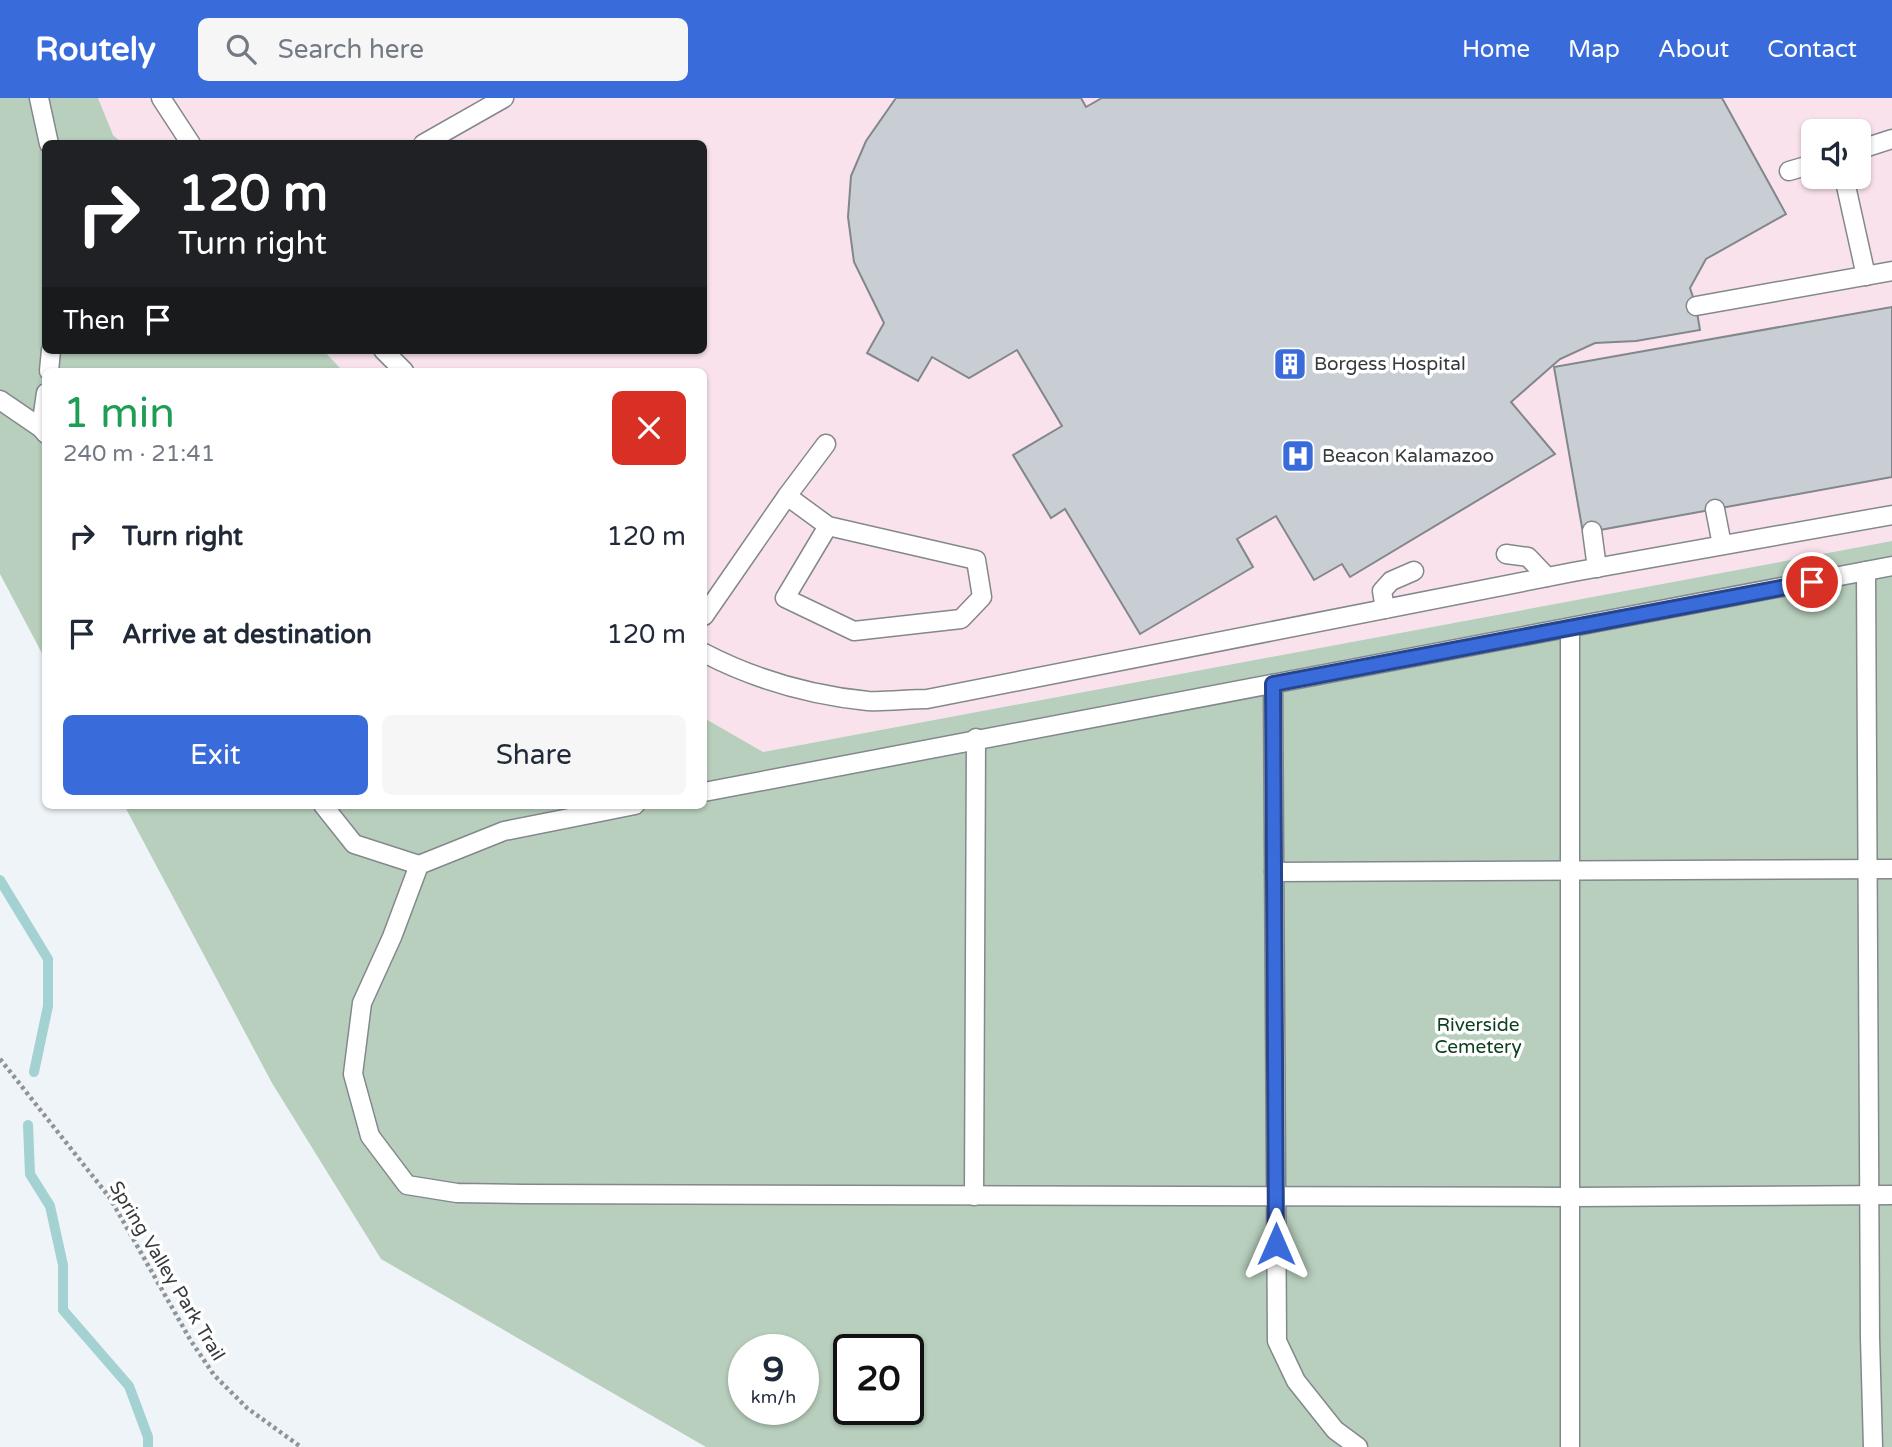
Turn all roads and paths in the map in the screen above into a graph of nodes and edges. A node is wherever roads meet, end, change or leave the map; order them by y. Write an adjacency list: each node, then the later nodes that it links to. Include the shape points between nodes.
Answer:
1 (39, 98): 5 (lane)
2 (161, 98): 6 (lane)
3 (504, 98): 7 (lane)
4 (1892, 139): 8 (lane)
5 (48, 140)
6 (188, 140)
7 (430, 140)
8 (1871, 146)
9 (1801, 168): 10 (lane)
10 (1789, 172)
11 (1847, 189): 13 (lane)
12 (1892, 271): 13 (lane)
13 (1866, 276): 14 (lane)
14 (1696, 306)
15 (387, 354): 16 (lane)
16 (401, 368)
17 (0, 400): 18 (lane)
18 (42, 430)
19 (826, 444): 20 (lane)
20 (787, 496): 23 (lane); 33 (lane)
21 (1715, 509): 25 (lane)
22 (1892, 515): 25 (lane)
23 (828, 526): 23 (lane, via 976,561 982,597 961,619 854,631 785,598)
24 (1592, 531): 28 (lane)
25 (1722, 545): 28 (lane)
26 (1506, 554): 31 (lane, via 1528,556)
27 (1892, 566): 30 (lane)
28 (1597, 568): 31 (lane)
29 (1413, 571): 32 (lane, via 1391,581 1382,591)
30 (1866, 571): 34 (lane); 42 (lane)
31 (1547, 577): 32 (lane)
32 (1385, 609): 35 (lane, via 927,699 870,701 812,692 774,684)
33 (707, 612)
34 (1570, 629): 36 (lane); 44 (lane)
35 (707, 655)
36 (1273, 684): 37 (lane); 45 (lane)
37 (976, 738): 38 (lane); 49 (lane)
38 (707, 791)
39 (326, 809): 41 (lane, via 354,844)
40 (615, 809): 41 (lane, via 504,831)
41 (419, 865): 49 (lane, via 362,1003 353,1074 370,1136 407,1185 484,1194)
42 (1868, 869): 43 (lane); 44 (lane); 47 (lane)
43 (1892, 869)
44 (1570, 871): 45 (lane); 51 (lane)
45 (1275, 872): 50 (lane)
46 (0, 1059): 52 (path, Spring Valley Park Trail, via 110,1198 214,1375 247,1408)
47 (1869, 1195): 48 (lane); 51 (lane); 55 (lane)
48 (1892, 1195)
49 (974, 1196): 50 (lane)
50 (1276, 1196): 51 (lane); 53 (lane, via 1277,1340 1296,1381 1335,1430)
51 (1571, 1197): 54 (lane)
52 (301, 1447)
53 (1358, 1447)
54 (1570, 1447)
55 (1873, 1447)

